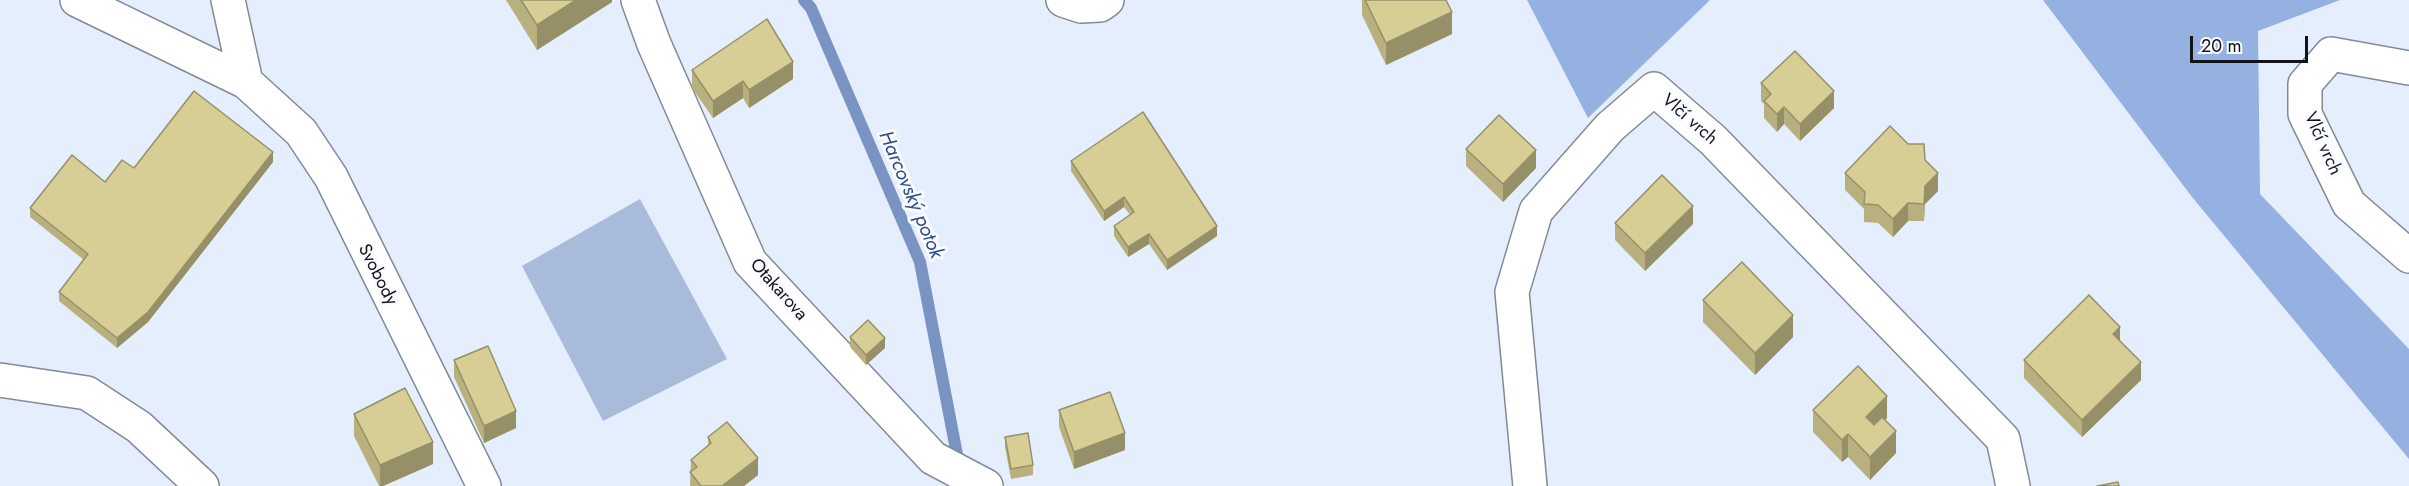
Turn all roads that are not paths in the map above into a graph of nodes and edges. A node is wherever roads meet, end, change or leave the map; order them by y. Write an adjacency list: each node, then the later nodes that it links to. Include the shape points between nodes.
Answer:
1 (77, 0): 7 (street, Svobody)
2 (228, 0): 7 (street)
3 (638, 0): 12 (street, Otakarova, via 750,262 933,458)
4 (1063, 0): 5 (street, via 1081,6 1100,5)
5 (1107, 0)
6 (2409, 68): 8 (street, Vlčí vrch, via 2331,54 2305,84 2305,114 2349,204)
7 (246, 82): 11 (street, Svobody, via 301,132 331,177)
8 (2409, 256)
9 (0, 380): 10 (street, via 87,393 139,427)
10 (202, 486)
11 (484, 486)
12 (986, 486)
13 (1530, 486): 14 (street, Vlčí vrch, via 1512,292 1536,211 1610,127 1654,89 1713,140 2003,439)
14 (2013, 486)

